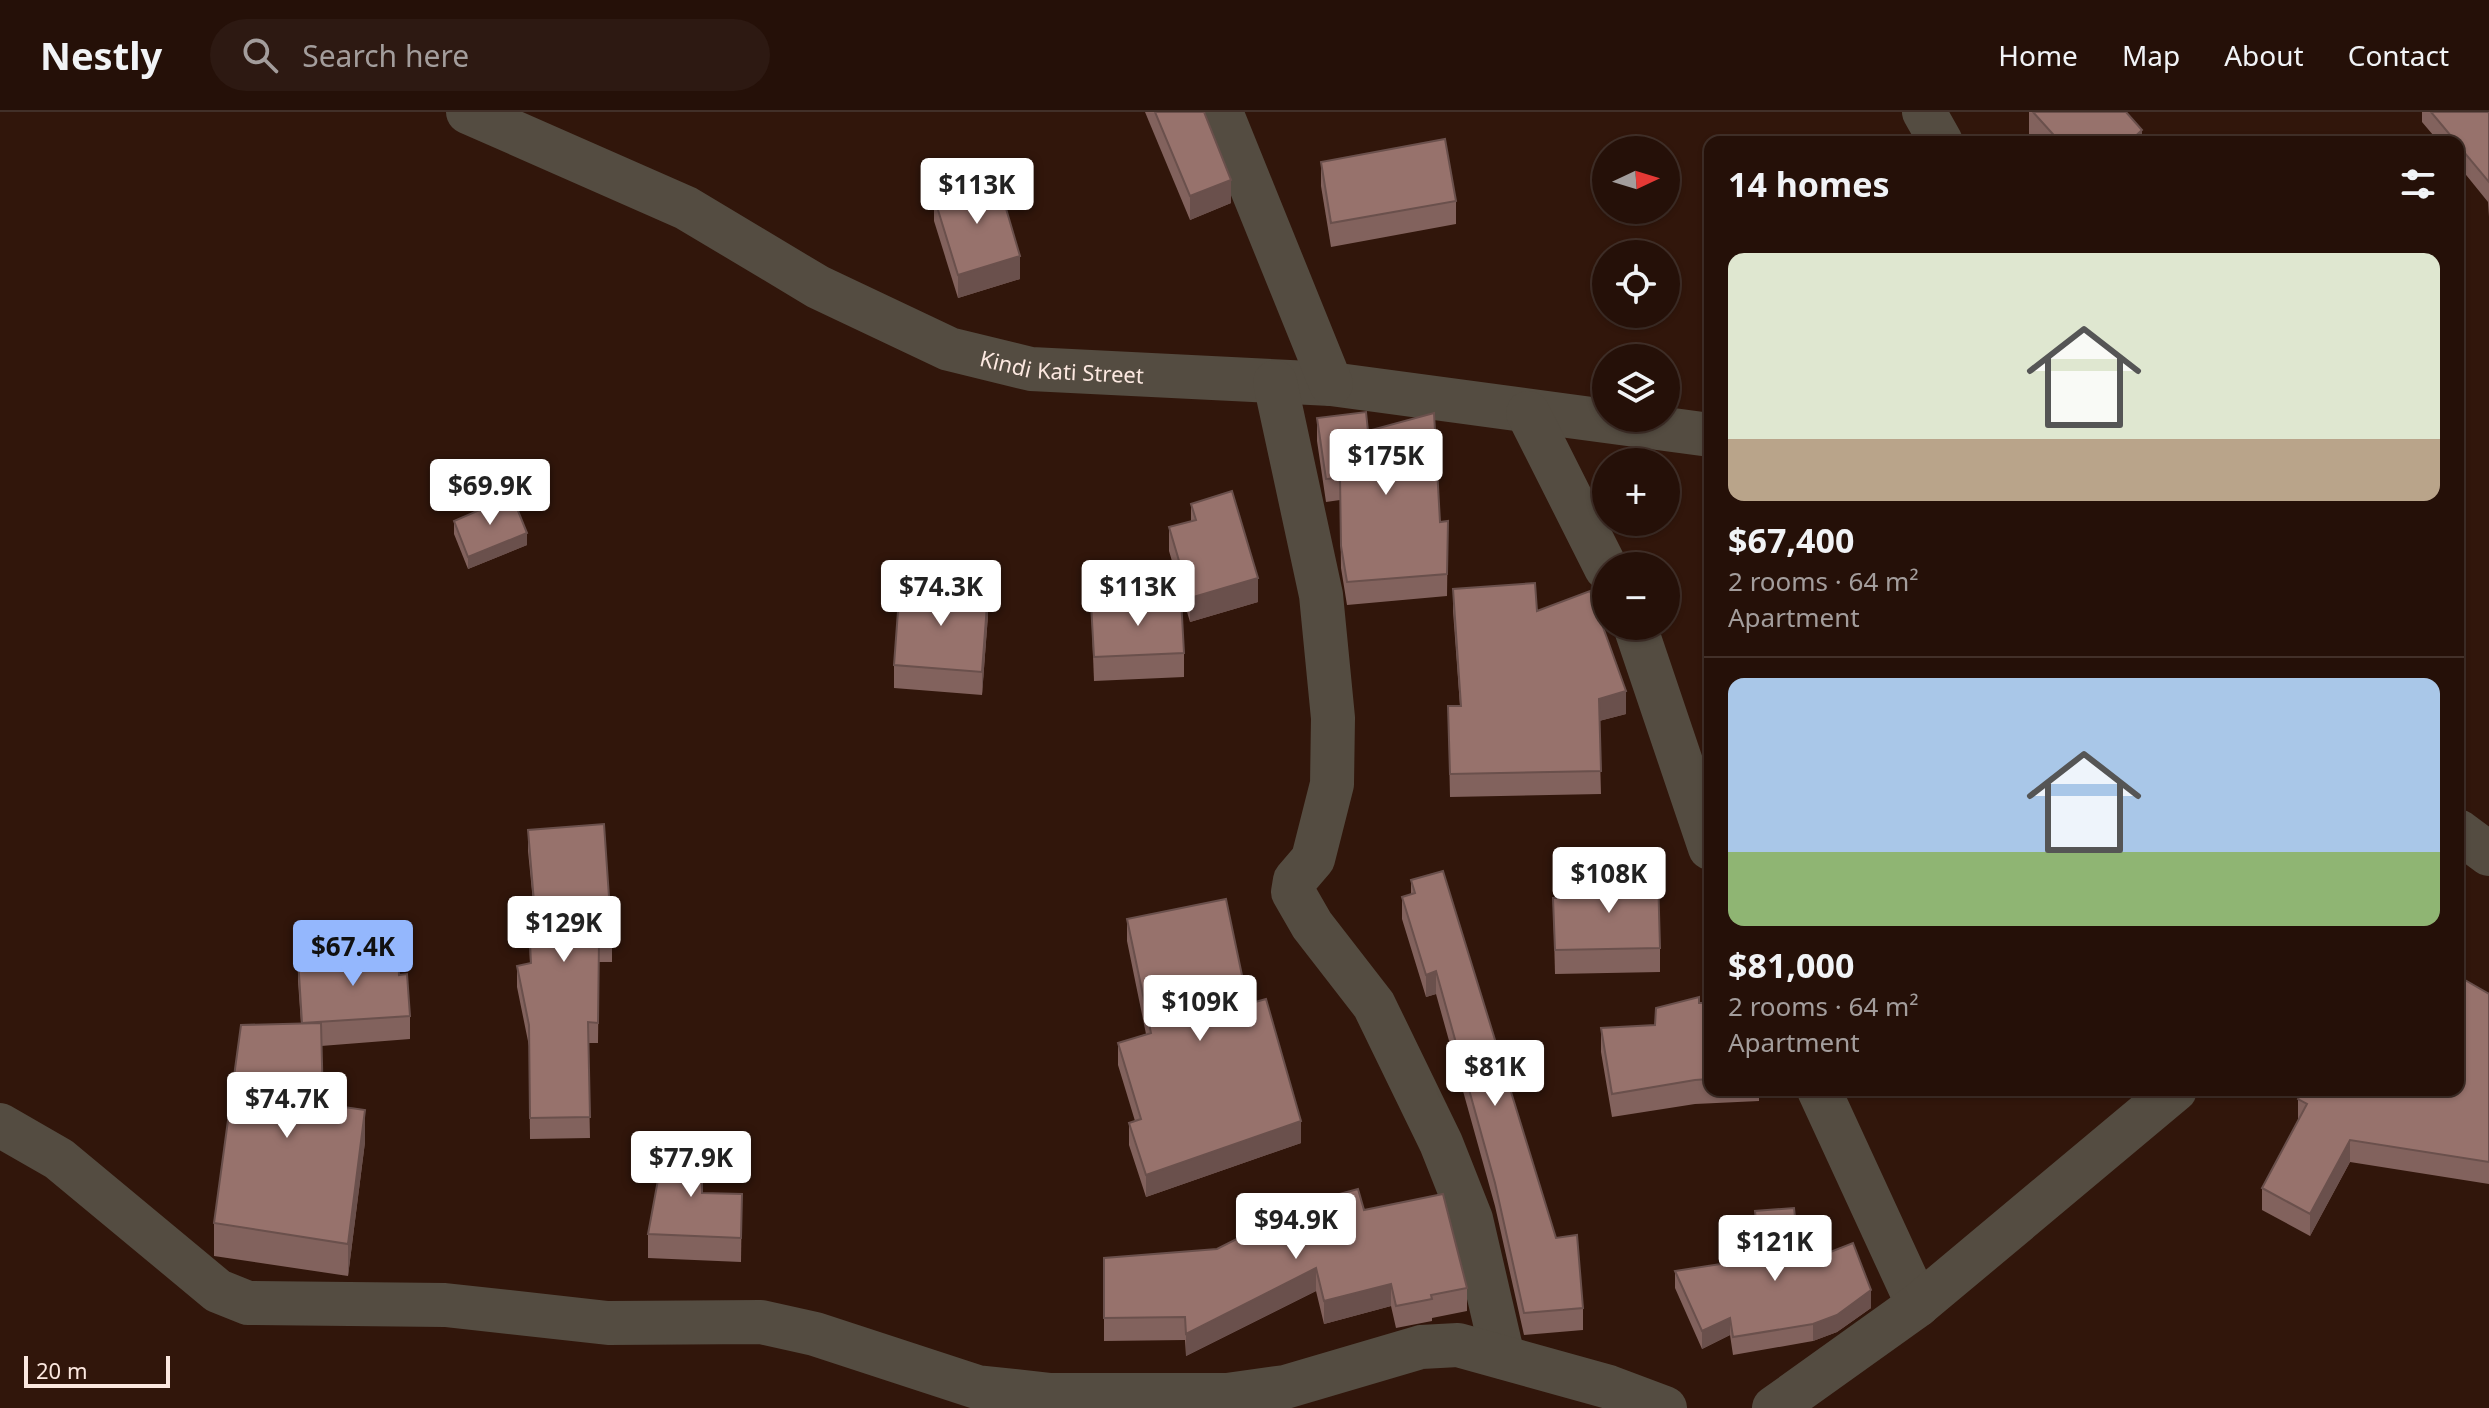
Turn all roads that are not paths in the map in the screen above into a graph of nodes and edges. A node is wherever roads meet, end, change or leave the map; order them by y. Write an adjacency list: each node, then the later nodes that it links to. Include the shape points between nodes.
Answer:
1 (468, 112): 5 (street, Kindi Kati Street, via 686,208 818,287 949,349 1031,369)
2 (1221, 112): 6 (street)
3 (1924, 112): 4 (street)
4 (1938, 136)
5 (1275, 382): 6 (street, Kindi Kati Street); 16 (street, via 1321,595 1333,718 1332,784 1313,859 1295,880 1293,892 1374,1005 1441,1143 1471,1219)
6 (1331, 384): 7 (street, Kindi Kati Street)
7 (1528, 413): 8 (street, Kindi Kati Street); 9 (street)
8 (1704, 434)
9 (1598, 552)
10 (1640, 640): 11 (street)
11 (1704, 830)
12 (1822, 1096): 15 (street)
13 (2168, 1096): 15 (street)
14 (0, 1125): 16 (street, via 59,1159 218,1291 248,1303 445,1305 608,1323 761,1322 815,1334 977,1387 1051,1395 1227,1395 1285,1387 1421,1347 1458,1345)
15 (1918, 1305): 18 (street)
16 (1503, 1357): 17 (street)
17 (1665, 1408)
18 (1774, 1408)

